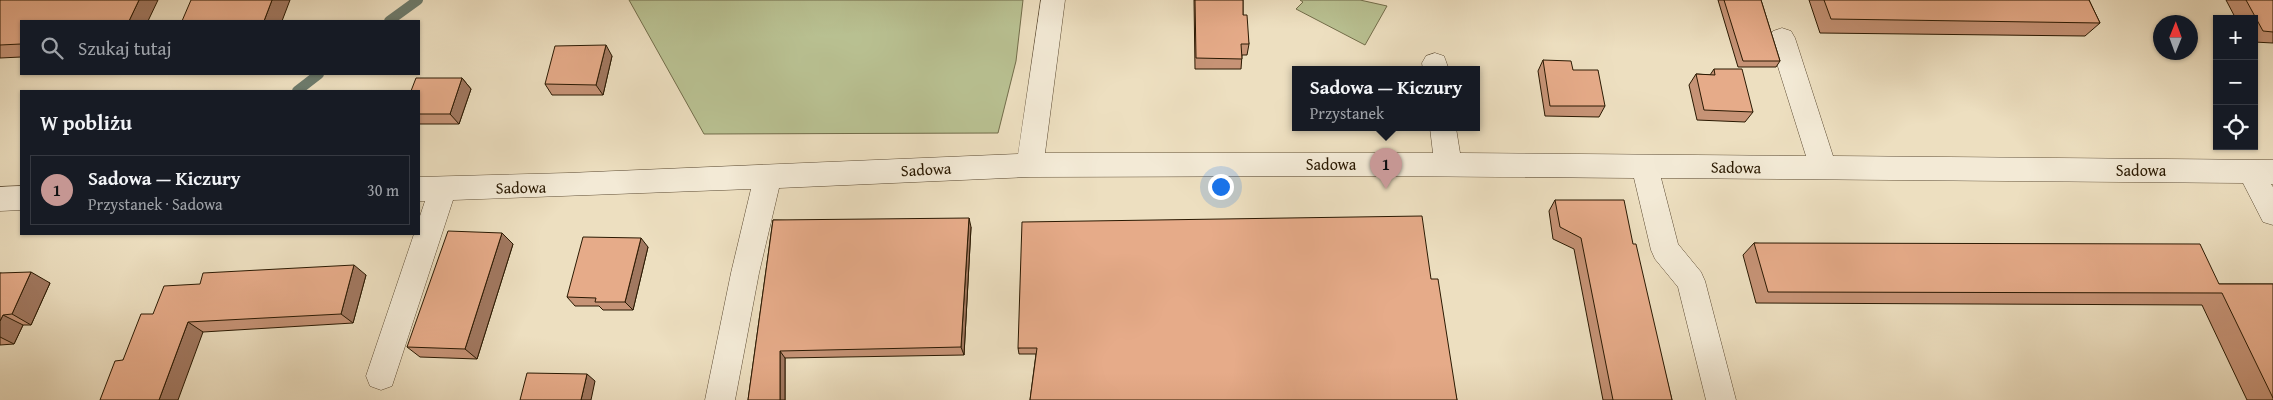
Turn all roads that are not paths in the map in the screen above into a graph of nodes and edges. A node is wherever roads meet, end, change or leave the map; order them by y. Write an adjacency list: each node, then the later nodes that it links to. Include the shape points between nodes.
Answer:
1 (1053, 0): 4 (street)
2 (1782, 38): 7 (street)
3 (1443, 131): 5 (street)
4 (1030, 165): 5 (street, Sadowa); 9 (street, Sadowa)
5 (1448, 165): 6 (street, Sadowa)
6 (1645, 166): 7 (street, Sadowa); 18 (street, via 1665,250 1690,281)
7 (1823, 168): 8 (street, Sadowa)
8 (2261, 172): 13 (street)
9 (768, 176): 10 (street, Sadowa); 17 (street)
10 (431, 189): 14 (street)
11 (20, 198): 12 (street)
12 (0, 199)
13 (2273, 213)
14 (420, 230)
15 (419, 235): 16 (street)
16 (381, 376)
17 (720, 400)
18 (1721, 400)

